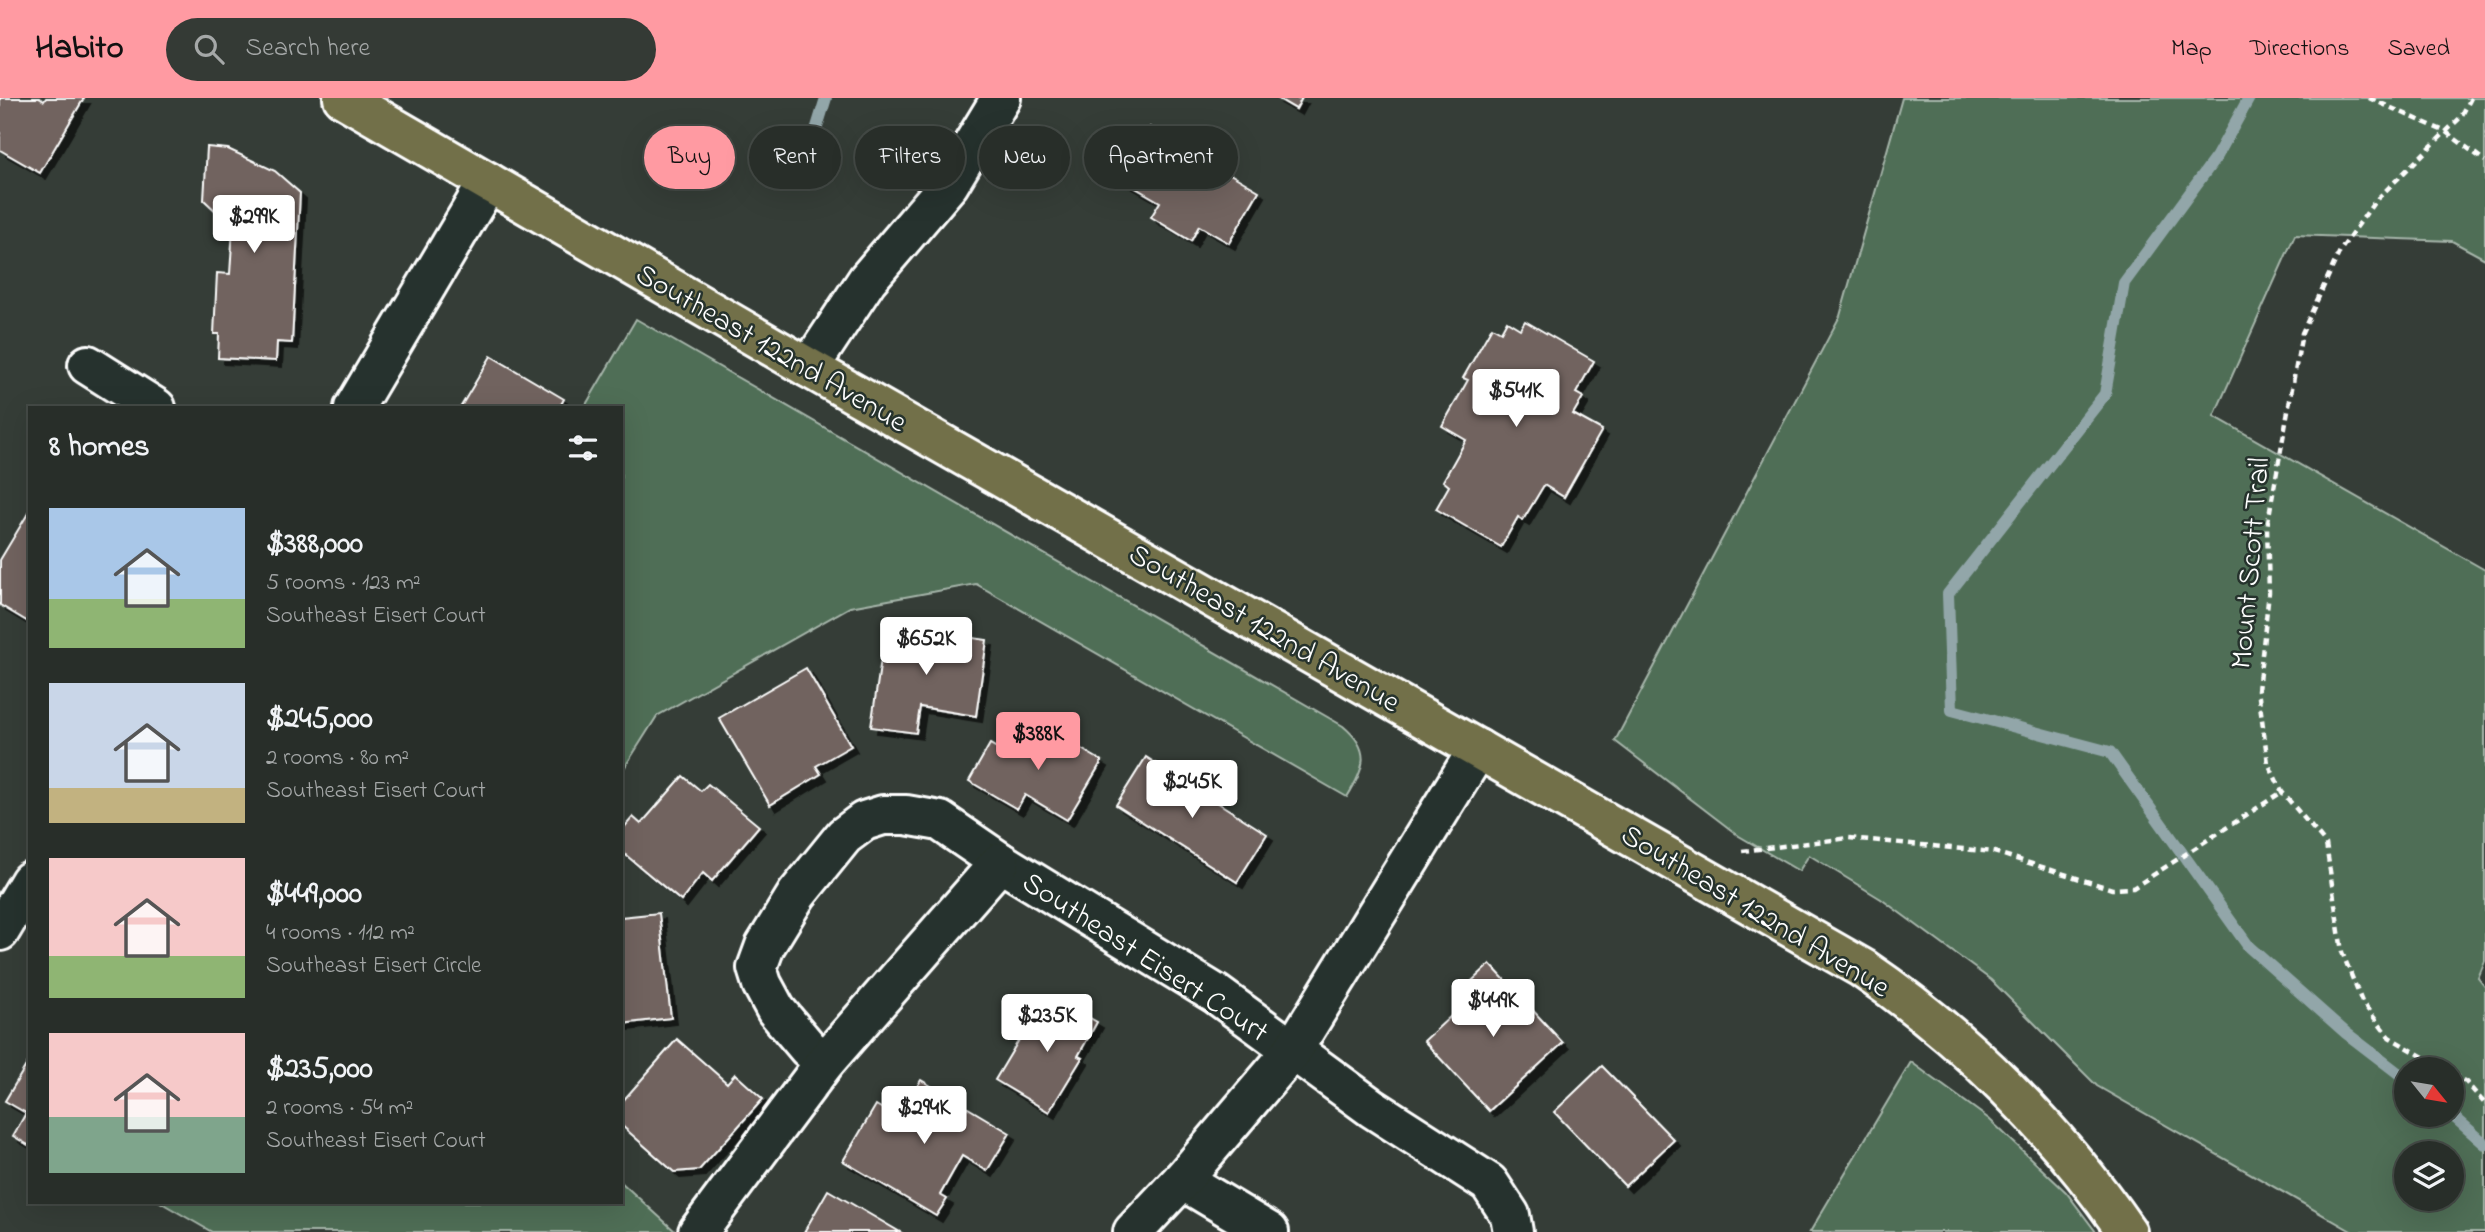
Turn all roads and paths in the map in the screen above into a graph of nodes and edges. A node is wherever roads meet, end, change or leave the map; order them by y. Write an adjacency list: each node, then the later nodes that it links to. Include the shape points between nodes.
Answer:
1 (343, 98): 7 (main road, Southeast 122nd Avenue)
2 (1001, 98): 9 (street, via 949,184 867,280)
3 (2369, 98): 5 (path)
4 (2470, 98): 5 (path, Mount Scott Trail, via 2461,117)
5 (2446, 132): 6 (path); 13 (path, Mount Scott Trail, via 2375,201 2340,251 2302,333 2267,527 2269,592 2258,690 2269,763)
6 (2485, 160)
7 (488, 183): 9 (main road, Southeast 122nd Avenue); 11 (street)
8 (88, 365): 10 (street)
9 (809, 368): 12 (main road, Southeast 122nd Avenue)
10 (153, 406)
11 (355, 406)
12 (1478, 749): 16 (main road, Southeast 122nd Avenue); 18 (street)
13 (2282, 792): 16 (path, via 2133,888 2112,889 1994,852 1849,838 1742,850); 19 (path, Mount Scott Trail, via 2326,844 2342,952 2362,1002 2389,1037)
14 (1000, 862): 18 (street, Southeast Eisert Court, via 1216,993); 20 (street, Southeast Eisert Court); 20 (street, Southeast Eisert Court, via 940,821 905,815 864,821 844,836 797,894 757,968 776,1010)
15 (28, 884): 17 (street)
16 (1719, 887): 28 (main road, Southeast 122nd Avenue, via 1839,954 1936,1022 2029,1113)
17 (0, 931)
18 (1292, 1051): 23 (street); 27 (street, Southeast Eisert Court, via 1489,1183 1510,1215)
19 (2423, 1057)
20 (825, 1062): 24 (street)
21 (2464, 1081): 22 (path)
22 (2485, 1104)
23 (1182, 1180): 25 (street); 26 (street)
24 (698, 1232)
25 (1133, 1232)
26 (1269, 1232)
27 (1513, 1232)
28 (2126, 1232)

